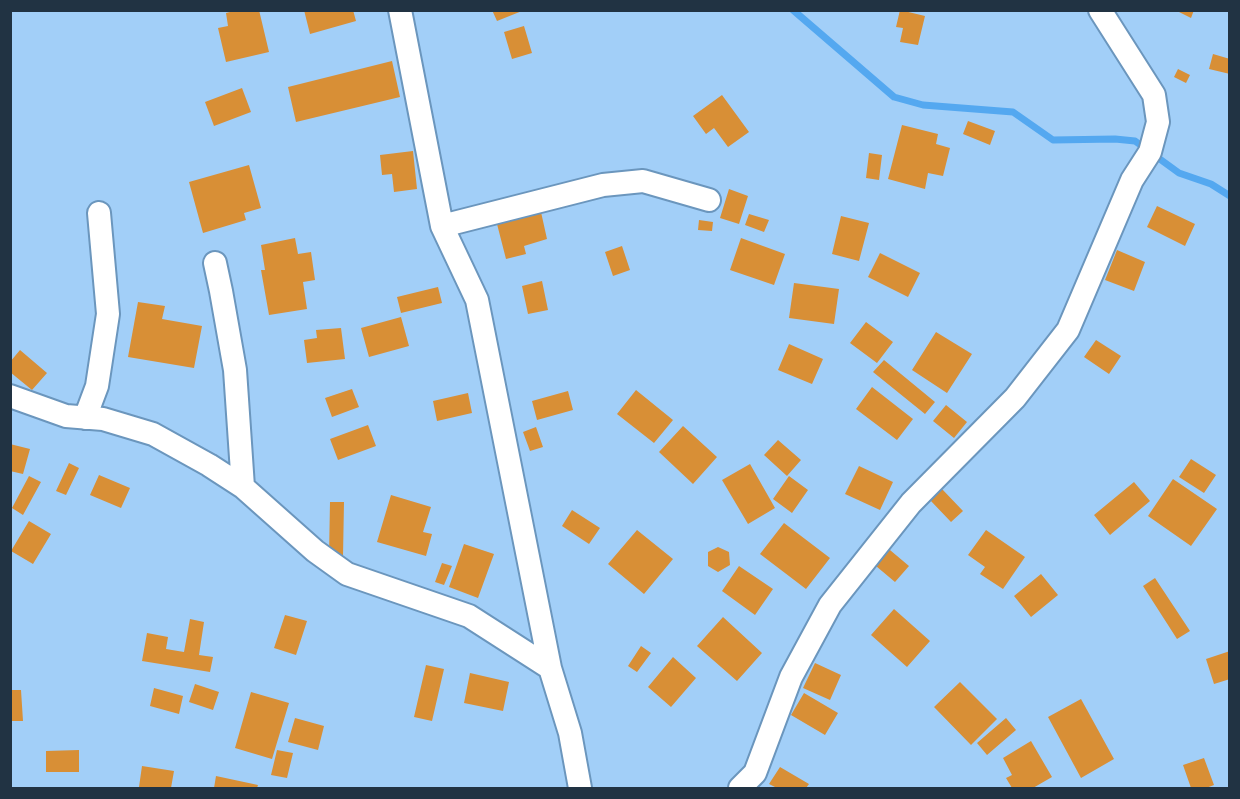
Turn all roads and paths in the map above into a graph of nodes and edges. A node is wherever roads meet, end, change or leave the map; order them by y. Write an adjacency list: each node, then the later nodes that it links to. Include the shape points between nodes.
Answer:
1 (400, 10): 5 (street)
2 (1100, 10): 12 (street, via 1154,96 1158,122 1150,152 1132,180 1068,330 1015,398 911,503 830,605 791,677 755,773)
3 (709, 200): 5 (street, via 643,181 603,185)
4 (99, 213): 8 (street, via 108,314 97,386)
5 (442, 226): 10 (street, via 477,300)
6 (214, 263): 9 (street, via 235,370)
7 (10, 396): 8 (street, via 66,416)
8 (85, 418): 9 (street, via 103,419 153,434)
9 (243, 487): 10 (street, via 347,574 469,616)
10 (550, 668): 11 (street, via 570,734)
11 (580, 789)
12 (740, 789)

